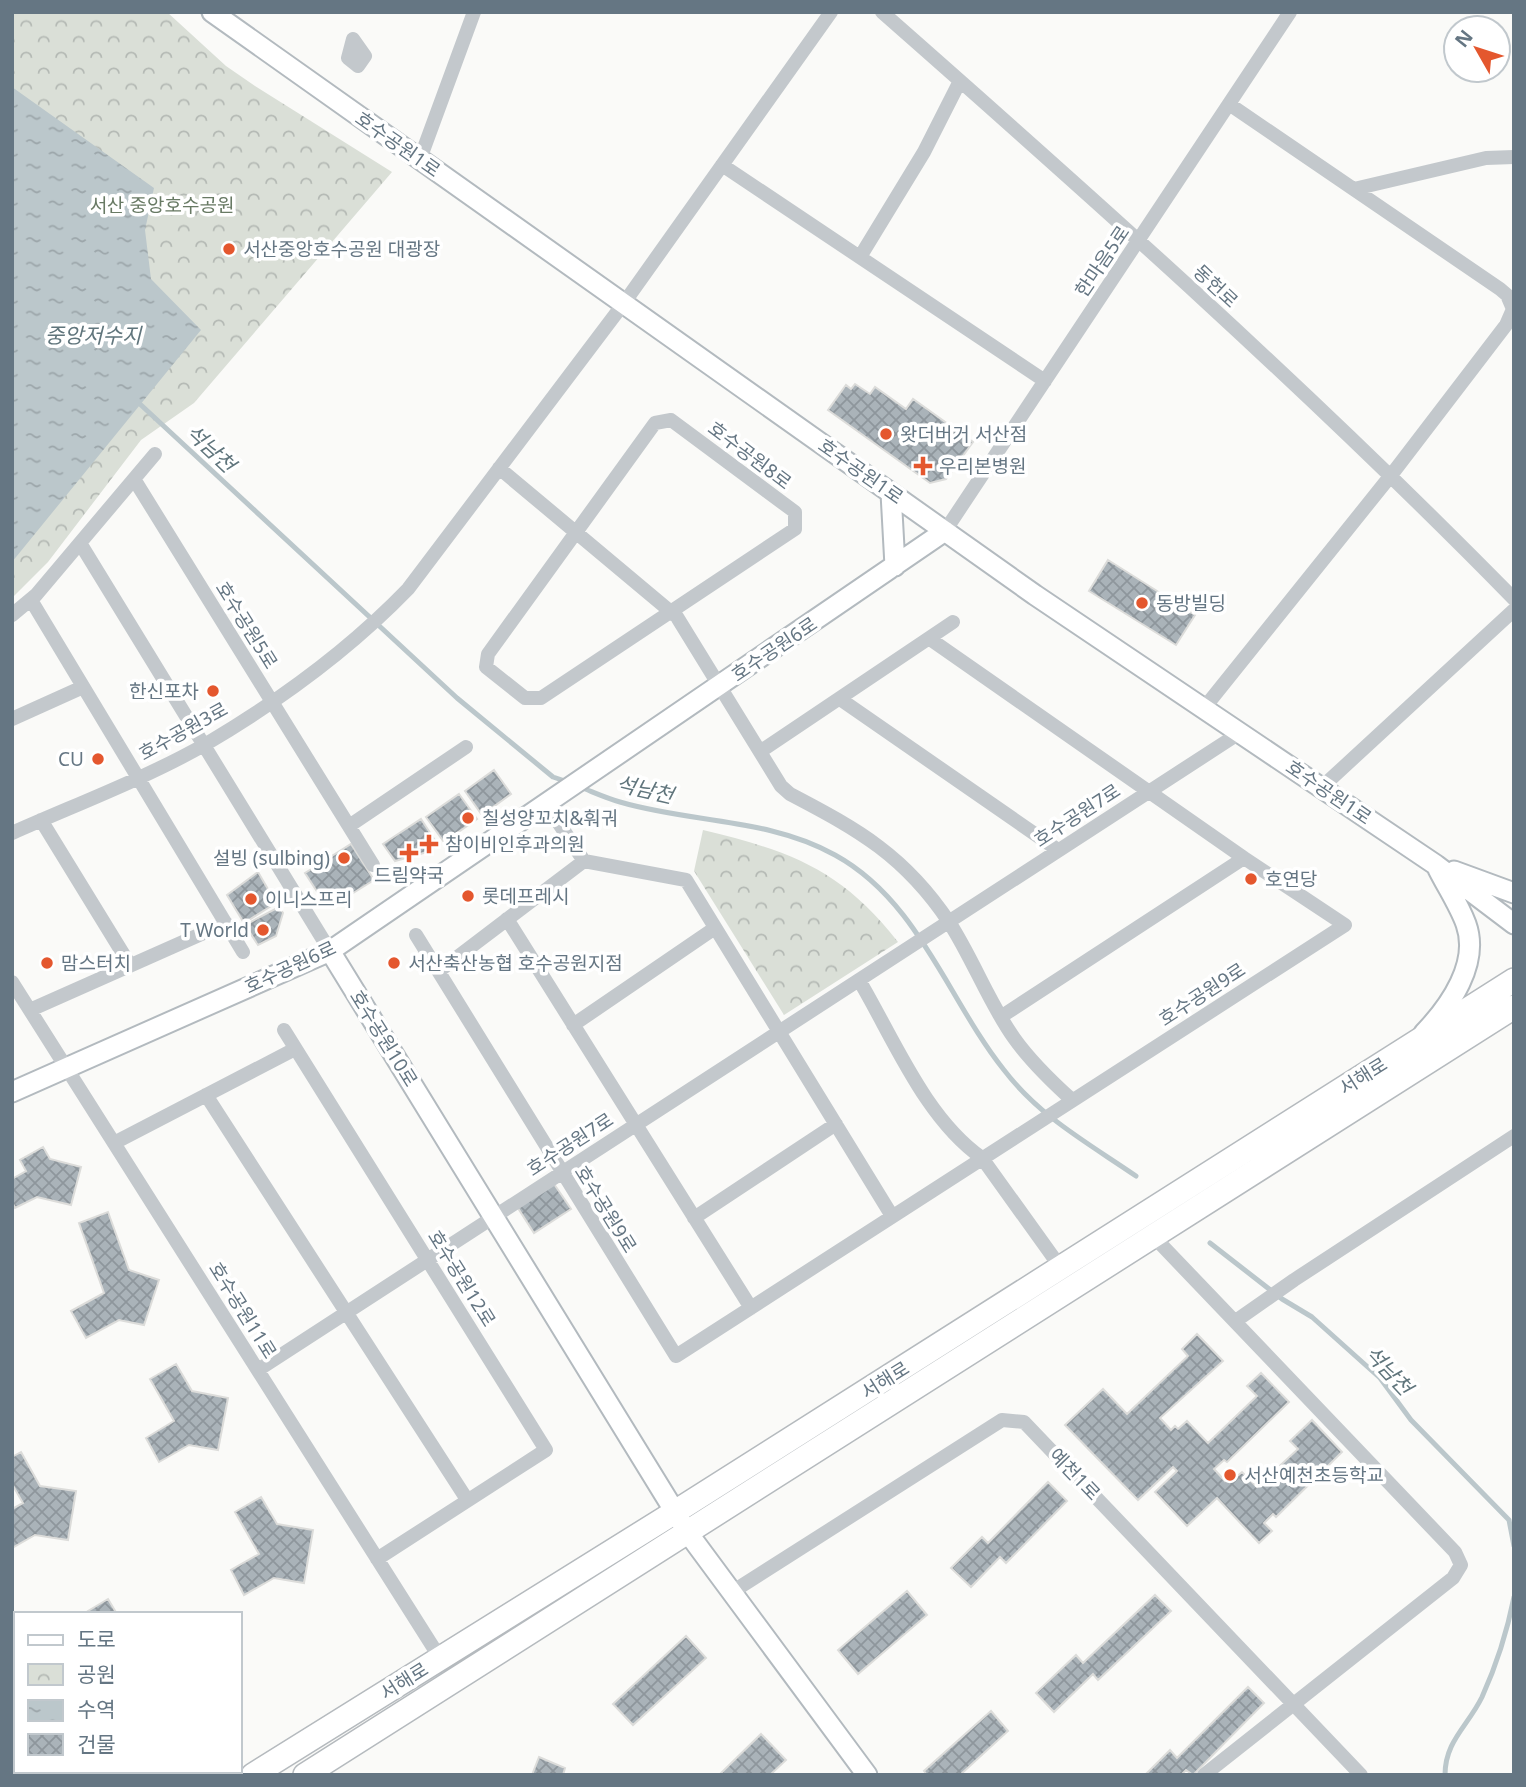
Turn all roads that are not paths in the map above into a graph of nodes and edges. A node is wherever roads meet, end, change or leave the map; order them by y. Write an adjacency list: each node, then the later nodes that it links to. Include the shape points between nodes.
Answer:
1 (212, 12): 9 (street, 호수공원1로)
2 (474, 12): 9 (street)
3 (831, 12): 10 (street)
4 (882, 12): 6 (street, 동헌로)
5 (1290, 12): 7 (street, 한마음5로)
6 (960, 81): 12 (street, 동헌로); 13 (street, via 924,152)
7 (1229, 104): 11 (street); 12 (street, 한마음5로)
8 (1514, 157): 11 (street, via 1486,158)
9 (420, 159): 14 (street, 호수공원1로)
10 (722, 165): 13 (street); 14 (street)
11 (1354, 190): 18 (street, via 1500,289 1513,309 1507,325)
12 (1139, 240): 15 (street, 한마음5로); 18 (street, 동헌로)
13 (860, 257): 15 (street)
14 (624, 303): 17 (street); 20 (street, 호수공원1로)
15 (1045, 381): 21 (street, 한마음5로)
16 (155, 454): 19 (street)
17 (499, 468): 22 (street); 35 (street, 호수공원3로, via 396,600 356,638)
18 (1392, 474): 25 (street, 동헌로); 36 (street)
19 (134, 479): 23 (street); 35 (street, 호수공원5로)
20 (891, 493): 21 (street, 호수공원1로); 24 (street)
21 (945, 531): 24 (street, 호수공원6로); 36 (street, 호수공원1로)
22 (576, 533): 28 (street); 28 (street, 호수공원8로, via 488,654 486,667 525,698 541,698); 28 (street, 호수공원8로, via 655,423 671,419 795,512 795,529)
23 (80, 543): 26 (street); 39 (street, 호수공원10로)
24 (895, 566): 32 (street, 호수공원6로)
25 (1514, 599)
26 (31, 600): 29 (street); 33 (street)
27 (1514, 610): 43 (street)
28 (671, 612): 32 (street)
29 (12, 615)
30 (953, 622): 31 (street)
31 (930, 639): 34 (street); 44 (street, 호수공원9로)
32 (721, 684): 41 (street); 45 (street, 호수공원6로)
33 (83, 687): 37 (street); 42 (street)
34 (840, 699): 41 (street); 49 (street)
35 (272, 703): 39 (street, 호수공원3로); 47 (street, 호수공원5로)
36 (1205, 707): 38 (street, 호수공원1로)
37 (12, 719)
38 (1241, 732): 43 (street, 호수공원1로); 44 (street, 호수공원7로)
39 (204, 744): 42 (street, 호수공원3로); 61 (street, 호수공원10로)
40 (466, 747): 47 (street)
41 (761, 751): 56 (street, via 781,786 875,841 906,870)
42 (138, 778): 46 (street, 호수공원3로); 57 (street)
43 (1322, 787): 53 (street, 호수공원1로)
44 (1149, 792): 49 (street, 호수공원7로); 50 (street, 호수공원9로)
45 (545, 804): 51 (street); 61 (street, 호수공원6로)
46 (41, 820): 48 (street, 호수공원3로); 63 (street)
47 (349, 826): 52 (street, 호수공원5로)
48 (12, 833)
49 (1058, 850): 56 (street, 호수공원7로)
50 (1244, 858): 70 (street); 79 (street, 호수공원9로, via 1345,925)
51 (584, 861): 55 (street); 59 (street, via 685,880)
52 (373, 865)
53 (1436, 865): 54 (street); 58 (street, 호수공원1로); 74 (street, via 1466,926 1470,954 1449,1002)
54 (1514, 893)
55 (507, 919): 64 (street); 71 (street)
56 (948, 922): 65 (street, 호수공원7로); 70 (street)
57 (226, 923): 62 (street); 63 (street)
58 (1514, 924)
59 (715, 928): 71 (street); 73 (street)
60 (416, 935): 64 (street, 호수공원9로)
61 (330, 951): 76 (street, 호수공원6로); 86 (street, 호수공원10로)
62 (243, 952)
63 (130, 965): 69 (street)
64 (439, 971): 85 (street, 호수공원9로)
65 (859, 979): 73 (street, 호수공원7로); 84 (street, via 922,1089 950,1129)
66 (1514, 980): 74 (main road, 서해로)
67 (12, 982): 69 (street, 호수공원11로)
68 (1514, 1007): 89 (main road, 서해로)
69 (30, 1010): 76 (street, 호수공원11로)
70 (1002, 1016): 79 (street, via 1036,1068)
71 (573, 1024): 81 (street)
72 (284, 1030): 75 (street, 호수공원12로)
73 (781, 1031): 80 (street); 81 (street, 호수공원7로)
74 (1414, 1044): 91 (main road, 서해로)
75 (295, 1049): 78 (street); 90 (street, 호수공원12로)
76 (67, 1068): 77 (street, 호수공원6로); 83 (street, 호수공원11로)
77 (12, 1092)
78 (206, 1095): 83 (street); 93 (street)
79 (1072, 1100): 84 (street, 호수공원9로)
80 (836, 1124): 87 (street); 88 (street)
81 (636, 1125): 85 (street, 호수공원7로); 88 (street)
82 (1514, 1136): 94 (street)
83 (114, 1143): 95 (street, 호수공원11로)
84 (982, 1158): 87 (street, 호수공원9로); 91 (street)
85 (560, 1174): 86 (street, 호수공원7로); 92 (street, 호수공원9로, via 676,1356)
86 (494, 1216): 90 (street, 호수공원7로); 97 (street, 호수공원10로)
87 (892, 1216): 92 (street, 호수공원9로)
88 (694, 1218): 92 (street)
89 (1154, 1237): 94 (street); 98 (main road, 서해로)
90 (428, 1259): 93 (street, 호수공원7로); 96 (street, 호수공원12로, via 545,1450)
91 (1061, 1268): 97 (main road, 서해로)
92 (751, 1308)
93 (346, 1312): 95 (street, 호수공원7로); 96 (street)
94 (1237, 1320): 102 (street, via 1460,1559 1453,1578)
95 (258, 1370): 99 (street, 호수공원11로)
96 (466, 1498): 99 (street, 호수공원12로)
97 (676, 1512): 98 (street, 호수공원10로); 101 (main road, 서해로)
98 (688, 1533): 100 (street); 104 (main road, 서해로)
99 (377, 1559): 101 (street, 호수공원11로)
100 (732, 1592): 102 (street, 예천1로, via 1002,1420 1024,1422); 105 (street)
101 (440, 1658): 103 (main road, 서해로)
102 (1294, 1702): 106 (street); 107 (street, 예천1로)
103 (253, 1775)
104 (305, 1775)
105 (867, 1775)
106 (1204, 1775)
107 (1361, 1775)

